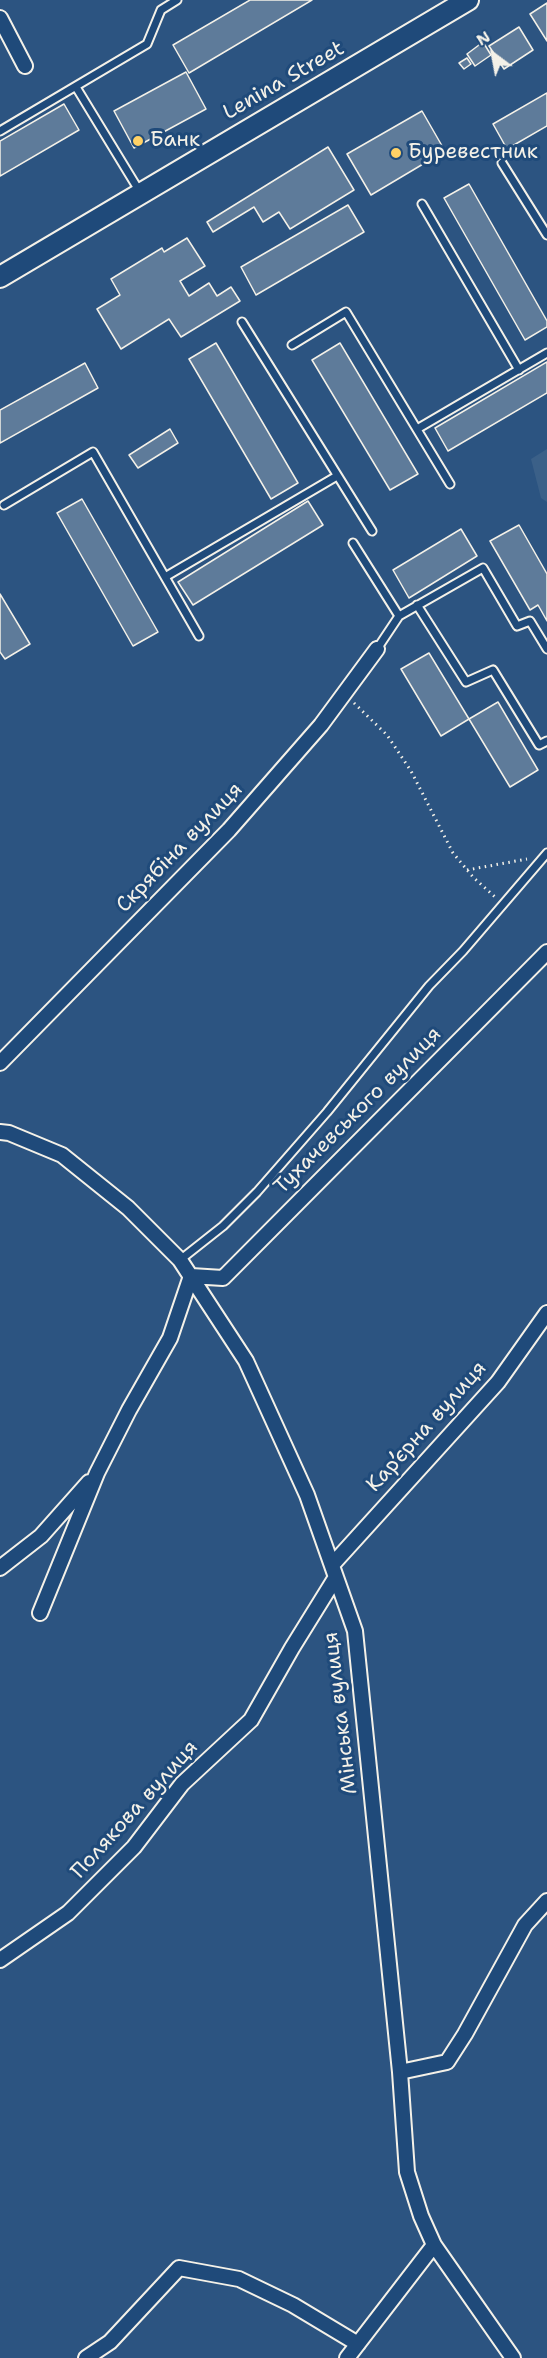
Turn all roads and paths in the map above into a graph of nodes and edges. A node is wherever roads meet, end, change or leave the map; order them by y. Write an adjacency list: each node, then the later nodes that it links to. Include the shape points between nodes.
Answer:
1 (177, 0): 5 (lane, via 161,10 147,44)
2 (468, 0): 8 (street, Lenina Street)
3 (0, 18): 4 (street)
4 (25, 66)
5 (76, 87): 6 (lane); 8 (lane)
6 (0, 131)
7 (502, 163): 10 (lane)
8 (140, 193): 11 (street, Lenina Street)
9 (422, 204): 15 (lane)
10 (547, 235)
11 (0, 277)
12 (242, 322): 17 (lane)
13 (292, 345): 16 (lane, via 346,312)
14 (547, 353): 15 (lane)
15 (519, 370): 16 (lane)
16 (417, 429): 18 (lane)
17 (337, 476): 20 (lane); 22 (lane)
18 (450, 484)
19 (4, 505): 22 (lane, via 93,452)
20 (372, 531)
21 (353, 543): 24 (lane)
22 (165, 577): 25 (lane)
23 (417, 605): 24 (lane); 26 (lane, via 483,568 517,626 530,621); 29 (lane, via 466,682 493,670 539,745)
24 (399, 616): 27 (lane)
25 (199, 636)
26 (547, 649)
27 (377, 650): 28 (street, Скрябіна вулиця)
28 (344, 693): 31 (path, via 387,735 411,771 453,853); 34 (street, Скрябіна вулиця, via 230,830)
29 (547, 741)
30 (547, 854): 31 (path); 32 (lane)
31 (467, 870): 32 (path)
32 (503, 904): 36 (lane, via 429,986 257,1192)
33 (547, 952): 37 (street, Тухачевського вулиця, via 223,1278)
34 (0, 1063)
35 (0, 1132): 36 (street, Мінська вулиця, via 62,1155 128,1208)
36 (180, 1260): 37 (street, Мінська вулиця)
37 (191, 1276): 39 (street, via 170,1338); 41 (street, Мінська вулиця, via 246,1361 307,1494)
38 (547, 1312): 41 (street, Кар’єрна вулиця, via 498,1382)
39 (97, 1473): 40 (street, via 41,1536); 42 (street)
40 (0, 1568)
41 (334, 1571): 44 (street, Полякова вулиця, via 251,1720 182,1784 134,1847 68,1913); 45 (street, Мінська вулиця, via 355,1631)
42 (40, 1613)
43 (547, 1902): 45 (street, via 525,1925 447,2062)
44 (0, 1960)
45 (400, 2072): 46 (street, Мінська вулиця, via 407,2172)
46 (434, 2245): 47 (street); 50 (street, Мінська вулиця)
47 (358, 2344): 48 (street, via 293,2305 239,2279 179,2268 110,2342); 49 (street)
48 (86, 2358)
49 (347, 2358)
50 (513, 2358)

